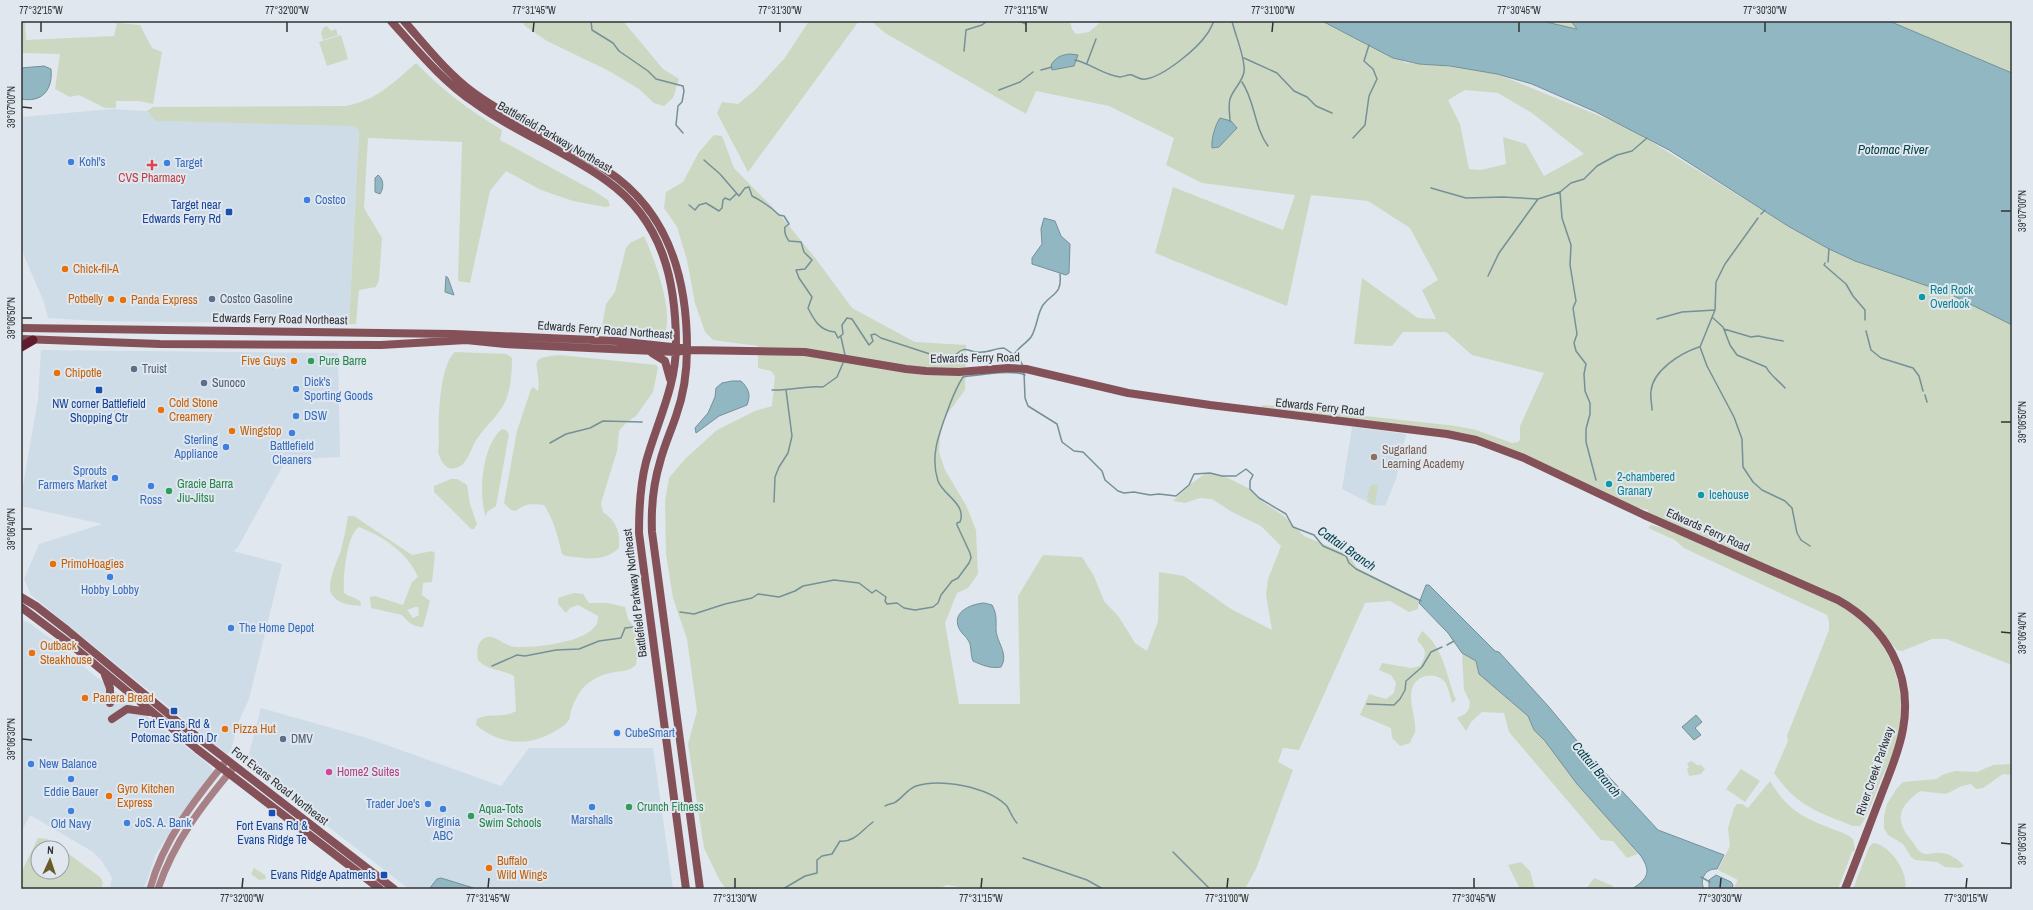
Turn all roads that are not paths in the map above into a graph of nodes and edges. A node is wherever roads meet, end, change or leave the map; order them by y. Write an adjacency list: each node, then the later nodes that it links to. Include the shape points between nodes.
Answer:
1 (391, 21): 7 (main road, Battlefield Parkway Northeast, via 438,73 462,94 599,176 620,191 633,205 658,243 668,269 674,296)
2 (404, 21): 9 (main road, Battlefield Parkway Northeast, via 445,68 470,89 499,109 606,170 644,204 666,239 682,282)
3 (21, 328): 7 (main road, Edwards Ferry Road Northeast, via 453,334 616,341)
4 (21, 339): 5 (main road, Edwards Ferry Road Northeast)
5 (33, 340): 6 (highway); 8 (main road, Edwards Ferry Road Northeast, via 350,345 472,341)
6 (21, 347)
7 (676, 349): 8 (main road, Edwards Ferry Road Northeast); 9 (main road, Edwards Ferry Road Northeast); 10 (main road, Battlefield Parkway Northeast)
8 (639, 350): 10 (main road, via 653,353 665,361)
9 (687, 350): 15 (main road, Edwards Ferry Road, via 805,352 926,371 1024,368 1128,393 1257,412 1434,432 1476,440 1536,463 1644,515 1838,600 1864,616 1873,625); 27 (main road, Battlefield Parkway Northeast, via 683,393 656,477 652,526)
10 (671, 387): 26 (main road, Battlefield Parkway Northeast, via 644,471 640,493 639,533)
11 (21, 597): 20 (main road, Fort Evans Road Northeast, via 67,630)
12 (21, 607): 14 (main road, Fort Evans Road Northeast)
13 (21, 610): 14 (main road)
14 (43, 623): 16 (main road, Fort Evans Road Northeast)
15 (1894, 658): 28 (main road, River Creek Parkway, via 1905,697 1903,730)
16 (103, 672): 17 (main road, via 110,688); 18 (main road, Fort Evans Road Northeast)
17 (110, 703)
18 (151, 712): 19 (main road, via 127,709); 20 (main road, Fort Evans Road Northeast)
19 (112, 719)
20 (225, 764): 21 (main road, Fort Evans Road Northeast); 22 (street, via 177,827 159,861)
21 (232, 769): 23 (street, via 187,826 166,866); 24 (main road, Fort Evans Road Northeast); 25 (main road, Fort Evans Road Northeast)
22 (150, 889)
23 (158, 889)
24 (380, 889)
25 (394, 889)
26 (686, 889)
27 (700, 889)
28 (1845, 889)

